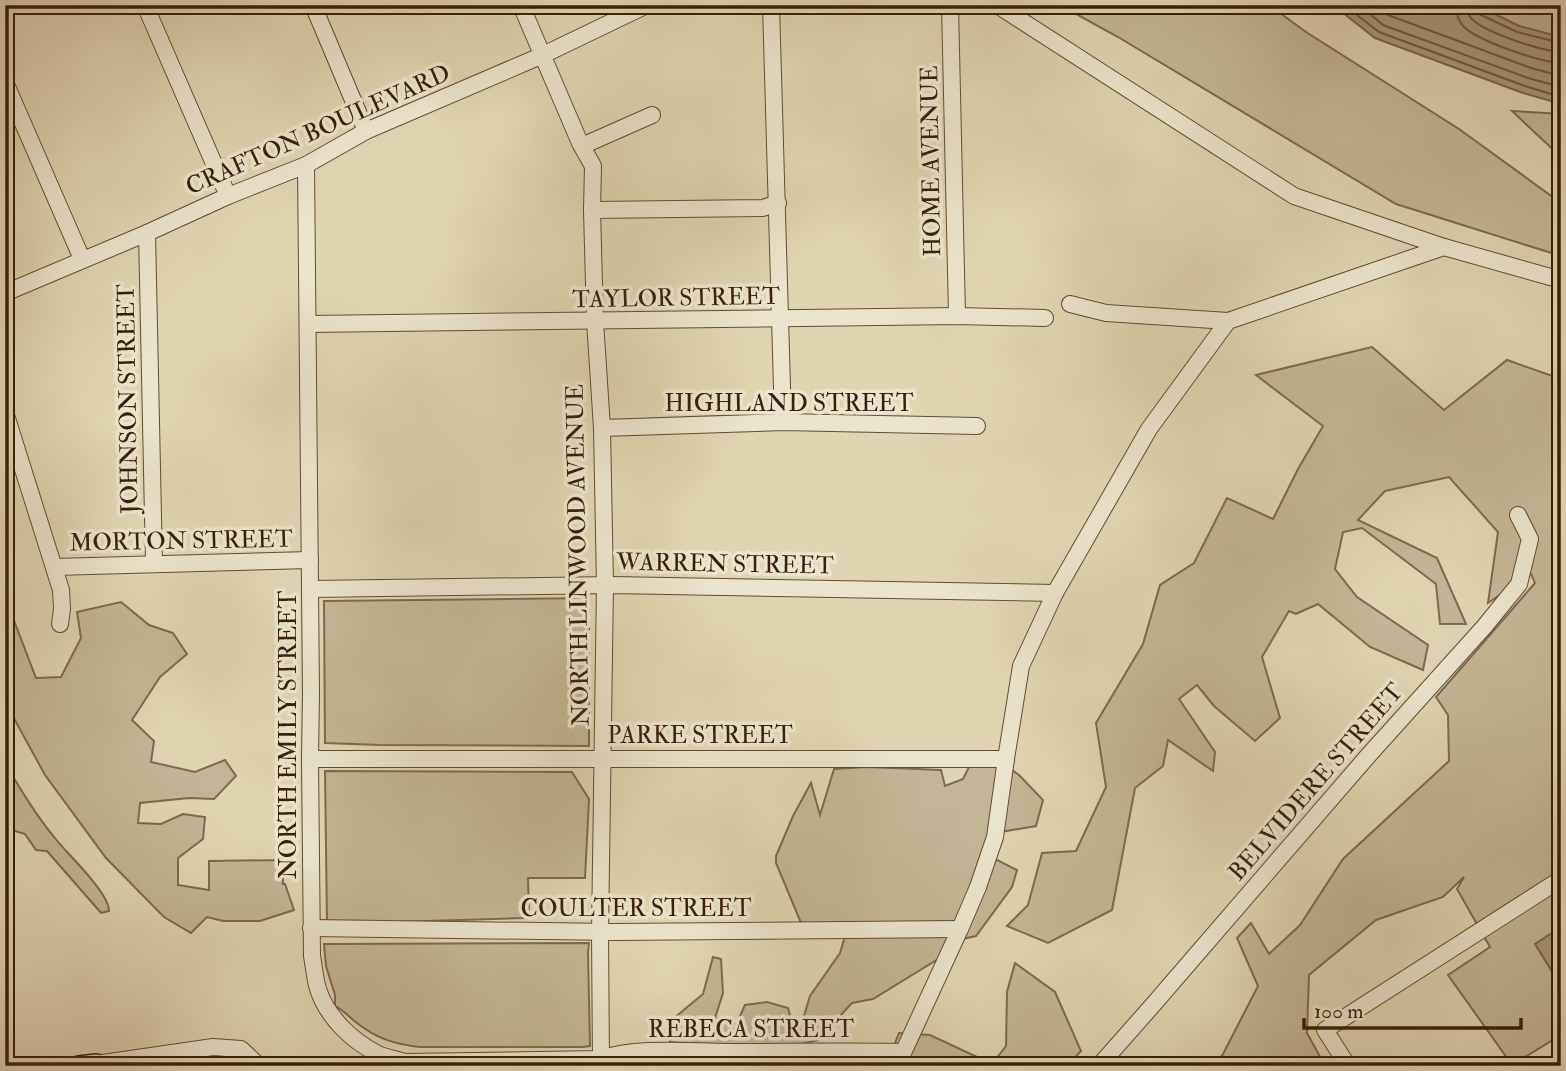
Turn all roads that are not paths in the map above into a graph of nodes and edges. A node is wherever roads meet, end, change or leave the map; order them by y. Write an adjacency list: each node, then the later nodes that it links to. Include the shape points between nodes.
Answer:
1 (145, 5): 14 (street)
2 (313, 5): 11 (street)
3 (521, 5): 8 (street, NORTH LINWOOD AVENUE)
4 (647, 5): 8 (street, CRAFTON BOULEVARD)
5 (771, 5): 15 (street)
6 (950, 5): 23 (street, HOME AVENUE)
7 (997, 5): 18 (street, via 1294,196)
8 (543, 55): 11 (street, CRAFTON BOULEVARD); 12 (street, NORTH LINWOOD AVENUE)
9 (5, 82): 19 (street)
10 (652, 115): 12 (street)
11 (366, 131): 13 (street, CRAFTON BOULEVARD)
12 (582, 146): 16 (street, NORTH LINWOOD AVENUE, via 593,166)
13 (306, 166): 14 (street, CRAFTON BOULEVARD); 28 (street, NORTH EMILY STREET)
14 (228, 195): 17 (street, CRAFTON BOULEVARD)
15 (778, 203): 16 (street, via 763,208); 25 (street)
16 (592, 210): 26 (street, NORTH LINWOOD AVENUE)
17 (147, 233): 19 (street, CRAFTON BOULEVARD); 37 (street, JOHNSON STREET)
18 (1444, 247): 20 (street); 27 (street)
19 (82, 260): 21 (street, CRAFTON BOULEVARD)
20 (1561, 279)
21 (5, 293)
22 (1070, 304): 27 (street, via 1106,313)
23 (957, 316): 24 (street, TAYLOR STREET); 25 (street, TAYLOR STREET)
24 (1045, 318)
25 (780, 319): 26 (street, TAYLOR STREET); 31 (street)
26 (595, 321): 28 (street, TAYLOR STREET); 33 (street, NORTH LINWOOD AVENUE)
27 (1228, 321): 34 (street)
28 (308, 324): 36 (street, NORTH EMILY STREET)
29 (5, 412): 38 (street)
30 (1135, 417): 34 (street)
31 (783, 422): 32 (street, HIGHLAND STREET); 33 (street, HIGHLAND STREET)
32 (977, 426)
33 (602, 428): 39 (street, NORTH LINWOOD AVENUE)
34 (1149, 429): 41 (street)
35 (1518, 514): 54 (street, BELVIDERE STREET, via 1530,539 1519,584)
36 (310, 560): 37 (street, MORTON STREET); 40 (street, NORTH EMILY STREET)
37 (154, 564): 38 (street, MORTON STREET)
38 (54, 567): 42 (street, via 61,590)
39 (605, 585): 40 (street, WARREN STREET); 41 (street, WARREN STREET); 43 (street, NORTH LINWOOD AVENUE)
40 (310, 589): 44 (street, NORTH EMILY STREET)
41 (1055, 593): 45 (street, via 1021,666)
42 (60, 624)
43 (602, 758): 44 (street, PARKE STREET); 45 (street, PARKE STREET); 49 (street, NORTH LINWOOD AVENUE)
44 (310, 759): 47 (street, NORTH EMILY STREET)
45 (1006, 759): 48 (street, via 995,837)
46 (1561, 879): 55 (street, via 1325,1030)
47 (311, 928): 49 (street, COULTER STREET); 51 (street, NORTH EMILY STREET, via 312,956 325,1005 360,1043 380,1055 405,1062)
48 (960, 929): 49 (street, COULTER STREET); 50 (street)
49 (600, 932): 51 (street, NORTH LINWOOD AVENUE)
50 (900, 1059): 51 (street, REBECA STREET, via 833,1051 649,1052 615,1054)
51 (601, 1062)
52 (91, 1065): 53 (street, via 213,1047 241,1049)
53 (259, 1066)
54 (1099, 1066)
55 (1348, 1066)

